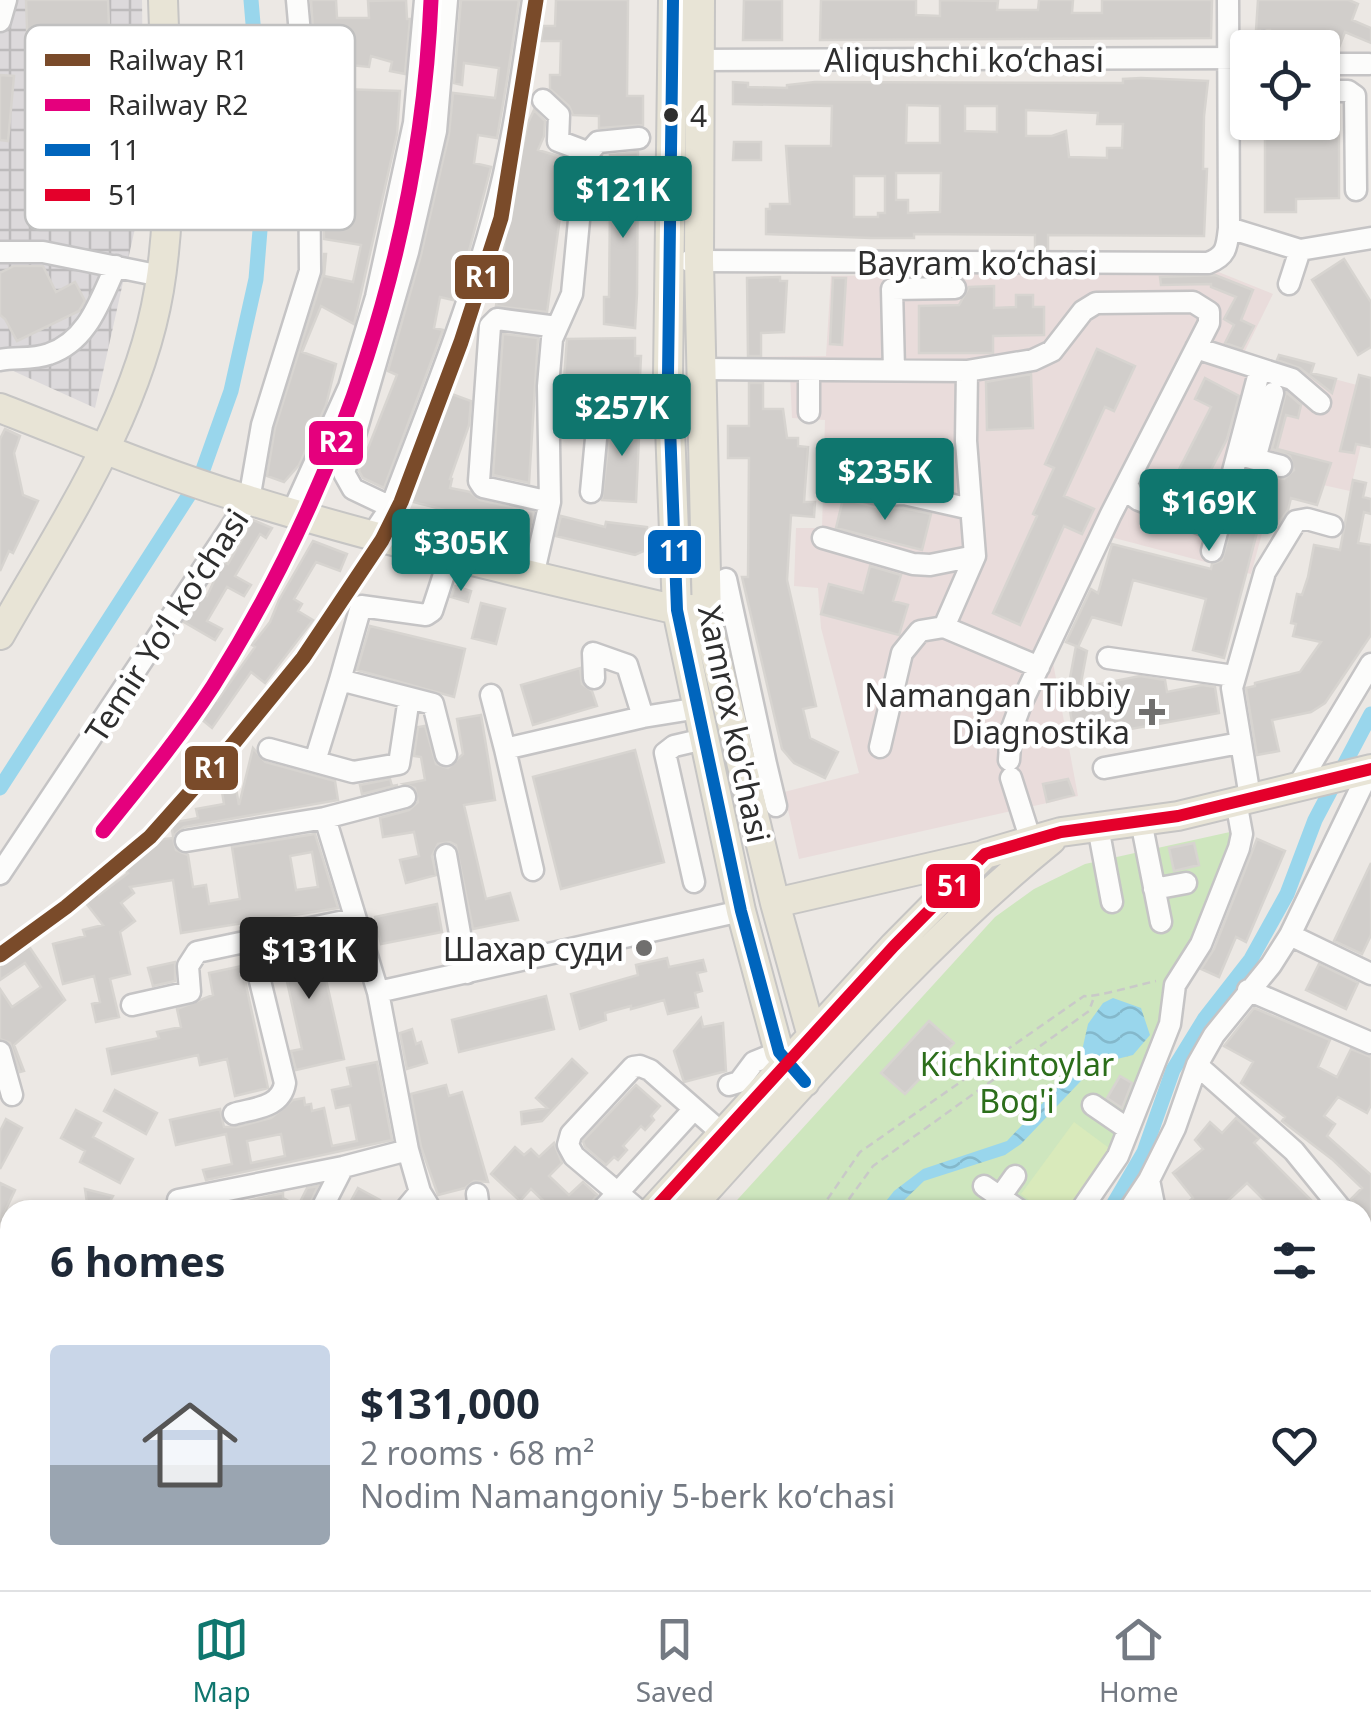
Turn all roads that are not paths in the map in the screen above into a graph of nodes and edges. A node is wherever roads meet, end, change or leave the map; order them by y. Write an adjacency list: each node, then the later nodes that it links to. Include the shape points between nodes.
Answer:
1 (6, 0): 10 (street)
2 (163, 0): 11 (main road)
3 (297, 0): 12 (street, Temir Yoʻl koʻchasi)
4 (426, 0): 59 (street, via 414,124 376,298 349,387)
5 (447, 0): 57 (street, via 436,131 344,472 353,489)
6 (533, 0): 57 (street, via 494,214 470,298)
7 (673, 0): 15 (main road)
8 (700, 0): 15 (main road, Xamrox ko'chasi)
9 (1228, 0): 13 (street)
10 (0, 21)
11 (164, 25)
12 (299, 25)
13 (1233, 30)
14 (1230, 58): 15 (street, Aliqushchi ko‘chasi)
15 (686, 60): 30 (main road); 31 (main road, Xamrox ko'chasi)
16 (1340, 64): 17 (street)
17 (1370, 64)
18 (1340, 91): 23 (street, via 1356,96)
19 (543, 100): 22 (street, via 559,114 558,141)
20 (639, 138): 22 (street, via 598,142)
21 (1236, 140): 24 (street)
22 (587, 152): 36 (street, via 572,294)
23 (1356, 190)
24 (1229, 228): 28 (street); 31 (street, Bayram ko‘chasi, via 1226,251 1208,263)
25 (165, 230): 33 (main road)
26 (310, 230): 55 (street, Temir Yoʻl koʻchasi, via 310,270)
27 (1371, 238): 28 (street)
28 (1300, 250): 34 (street)
29 (0, 252): 32 (street, via 43,252)
30 (668, 261): 31 (street, Bayram ko‘chasi); 44 (main road)
31 (699, 261): 39 (main road, Xamrox ko'chasi)
32 (116, 266): 33 (street); 38 (street, via 92,318 68,345 48,355)
33 (161, 276): 49 (main road, via 138,367)
34 (1289, 284)
35 (955, 288): 42 (street, via 892,289)
36 (557, 328): 56 (street, via 548,386); 56 (street, via 498,319 490,326 479,482)
37 (1196, 348): 40 (street); 43 (street, via 1211,317 1194,302 1096,302 1052,351); 53 (street)
38 (0, 360)
39 (702, 369): 41 (street); 67 (main road, Xamrox ko'chasi)
40 (1260, 369): 46 (street, via 1300,383); 50 (street)
41 (809, 370): 42 (street); 48 (street)
42 (894, 370): 43 (street)
43 (967, 371): 58 (street)
44 (669, 391): 54 (street, via 600,396); 68 (main road)
45 (1273, 392): 50 (street)
46 (1320, 403)
47 (0, 408): 49 (main road)
48 (809, 412)
49 (106, 449): 55 (main road); 70 (main road)
50 (1246, 457): 51 (street); 53 (street, via 1214,541 1139,500)
51 (1281, 466)
52 (835, 483): 58 (street)
53 (1126, 484): 73 (street)
54 (591, 492)
55 (245, 499): 59 (main road); 104 (street, Temir Yoʻl koʻchasi)
56 (550, 502): 65 (street)
57 (391, 507): 61 (street)
58 (971, 510): 64 (street)
59 (292, 513): 61 (main road)
60 (1332, 526): 74 (street, via 1301,519 1293,525 1265,572)
61 (372, 536): 63 (main road)
62 (824, 538): 64 (street, via 913,564)
63 (450, 556): 65 (main road); 76 (street, via 426,615 361,606)
64 (975, 556): 69 (street)
65 (533, 576): 68 (main road)
66 (726, 579): 88 (street)
67 (707, 608): 68 (main road); 88 (main road, Xamrox ko'chasi)
68 (678, 610): 79 (main road)
69 (944, 627): 73 (street); 83 (street, via 920,631 902,653)
70 (0, 635)
71 (1108, 658): 74 (street)
72 (1371, 664): 91 (street)
73 (1039, 667): 100 (street, via 1011,731 1010,769)
74 (1234, 676): 82 (street)
75 (594, 678): 80 (street, via 593,653 628,665)
76 (340, 680): 78 (street); 87 (street)
77 (492, 695): 85 (street)
78 (410, 698): 86 (street, via 433,704); 87 (street, via 399,764 354,772)
79 (699, 708): 80 (street); 81 (main road)
80 (643, 716): 85 (street)
81 (704, 739): 105 (street, via 665,753); 111 (main road)
82 (1240, 743): 89 (street); 93 (street)
83 (880, 746)
84 (269, 749): 87 (street)
85 (505, 749): 103 (street)
86 (446, 755)
87 (314, 761)
88 (755, 767): 94 (street); 110 (main road, Xamrox ko'chasi)
89 (1104, 768)
90 (1366, 769): 91 (main road); 114 (street)
91 (1306, 782): 93 (main road)
92 (405, 796): 95 (street)
93 (1243, 799): 96 (main road); 131 (street, via 1241,840 1201,944 1179,975 1170,1024)
94 (776, 806)
95 (325, 818): 99 (street); 112 (street)
96 (1141, 821): 97 (main road); 107 (street)
97 (1098, 827): 98 (main road); 109 (street)
98 (1061, 832): 100 (main road); 125 (main road)
99 (186, 841)
100 (1031, 841): 101 (main road)
101 (985, 854): 110 (main road); 121 (main road)
102 (446, 855): 116 (street)
103 (532, 870)
104 (0, 874)
105 (694, 882)
106 (1186, 883): 107 (street)
107 (1154, 889): 113 (street)
108 (440, 895): 116 (street)
109 (1112, 902)
110 (775, 904): 121 (main road, Xamrox ko'chasi)
111 (742, 911): 116 (street); 125 (main road)
112 (354, 919): 115 (street); 119 (street)
113 (1161, 922)
114 (1290, 935): 117 (street); 118 (street)
115 (250, 940): 120 (street, via 197,952 188,966 190,992); 130 (street, via 285,1084 275,1102)
116 (462, 974): 119 (street)
117 (1371, 974)
118 (1248, 990): 122 (street); 124 (street)
119 (378, 992): 133 (street)
120 (132, 1005)
121 (812, 1036): 125 (main road)
122 (1371, 1044)
123 (0, 1052): 127 (street)
124 (1197, 1065): 136 (street); 149 (street, via 1294,1151)
125 (790, 1066): 126 (street, via 754,1062 739,1082); 132 (main road); 144 (main road)
126 (729, 1084)
127 (12, 1095)
128 (1092, 1105): 131 (street)
129 (694, 1108): 132 (street); 137 (street); 137 (street, via 640,1066 620,1080 568,1145)
130 (234, 1114)
131 (1128, 1129): 146 (street)
132 (723, 1134): 143 (main road)
133 (408, 1150): 134 (street); 140 (street)
134 (344, 1167): 138 (street); 139 (street)
135 (1015, 1176): 145 (street, via 992,1192)
136 (1148, 1180): 147 (street); 148 (street)
137 (617, 1193): 141 (street); 142 (street)
138 (178, 1200)
139 (326, 1200)
140 (425, 1200)
141 (611, 1200)
142 (626, 1200)
143 (661, 1200)
144 (695, 1200)
145 (1004, 1200)
146 (1089, 1200)
147 (1135, 1200)
148 (1153, 1200)
149 (1334, 1200)

